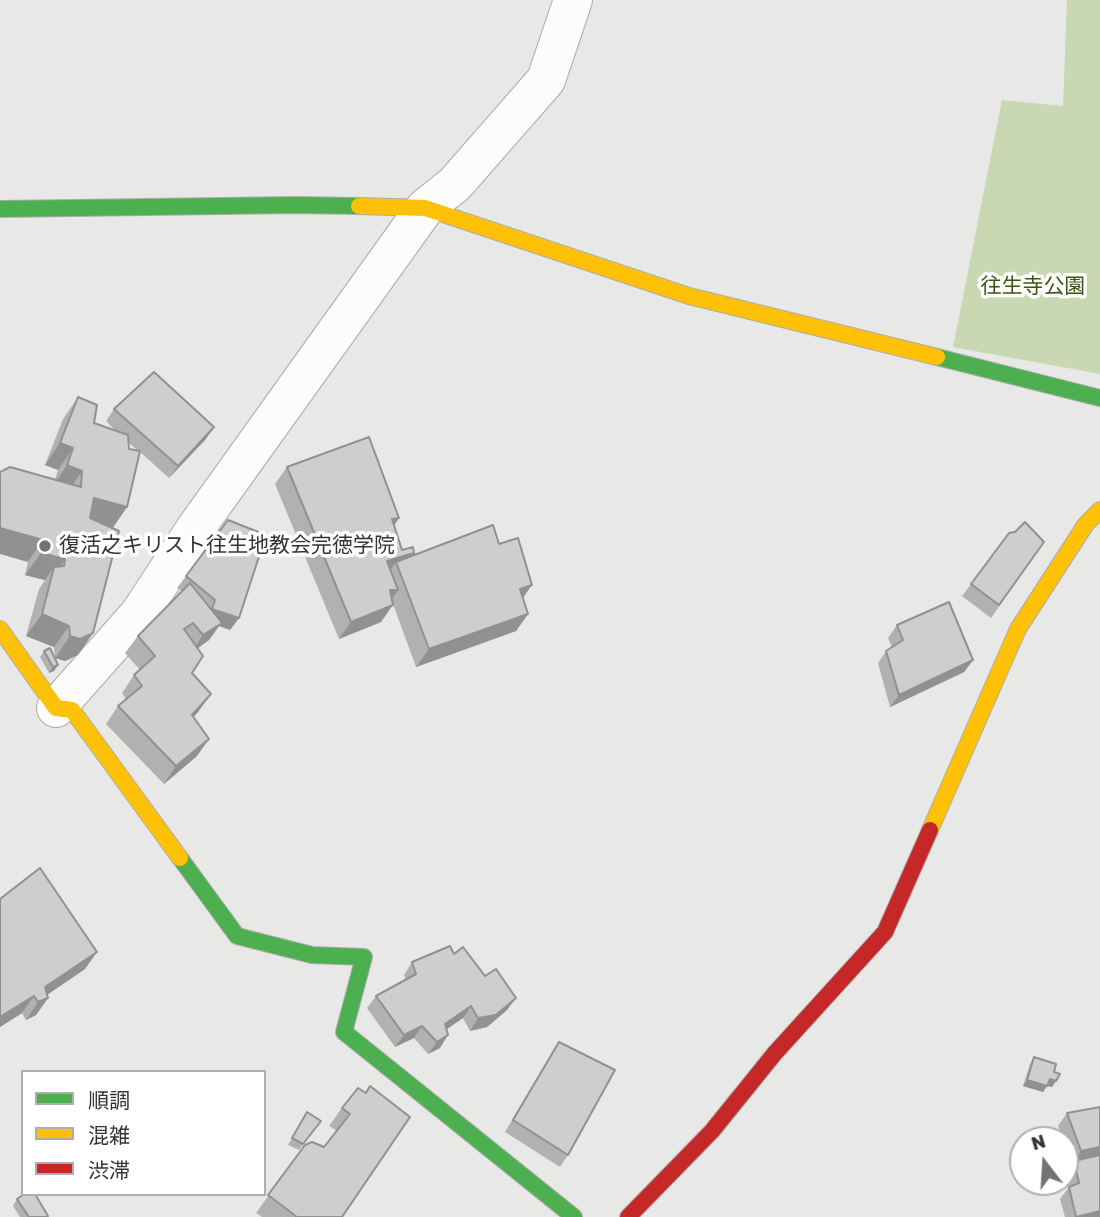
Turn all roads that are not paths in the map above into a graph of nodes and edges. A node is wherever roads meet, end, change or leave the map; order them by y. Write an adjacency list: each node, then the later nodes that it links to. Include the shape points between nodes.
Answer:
1 (573, 0): 2 (street, via 546,80 454,184)
2 (425, 208): 3 (street); 4 (street, via 689,296); 7 (street, via 140,613)
3 (0, 209)
4 (1100, 398)
5 (1100, 510): 9 (street, via 1086,524 1018,629 885,932 712,1131)
6 (0, 629): 7 (street)
7 (56, 708): 8 (street, via 72,710 237,936 312,955 364,957 344,1032)
8 (575, 1217)
9 (628, 1217)

